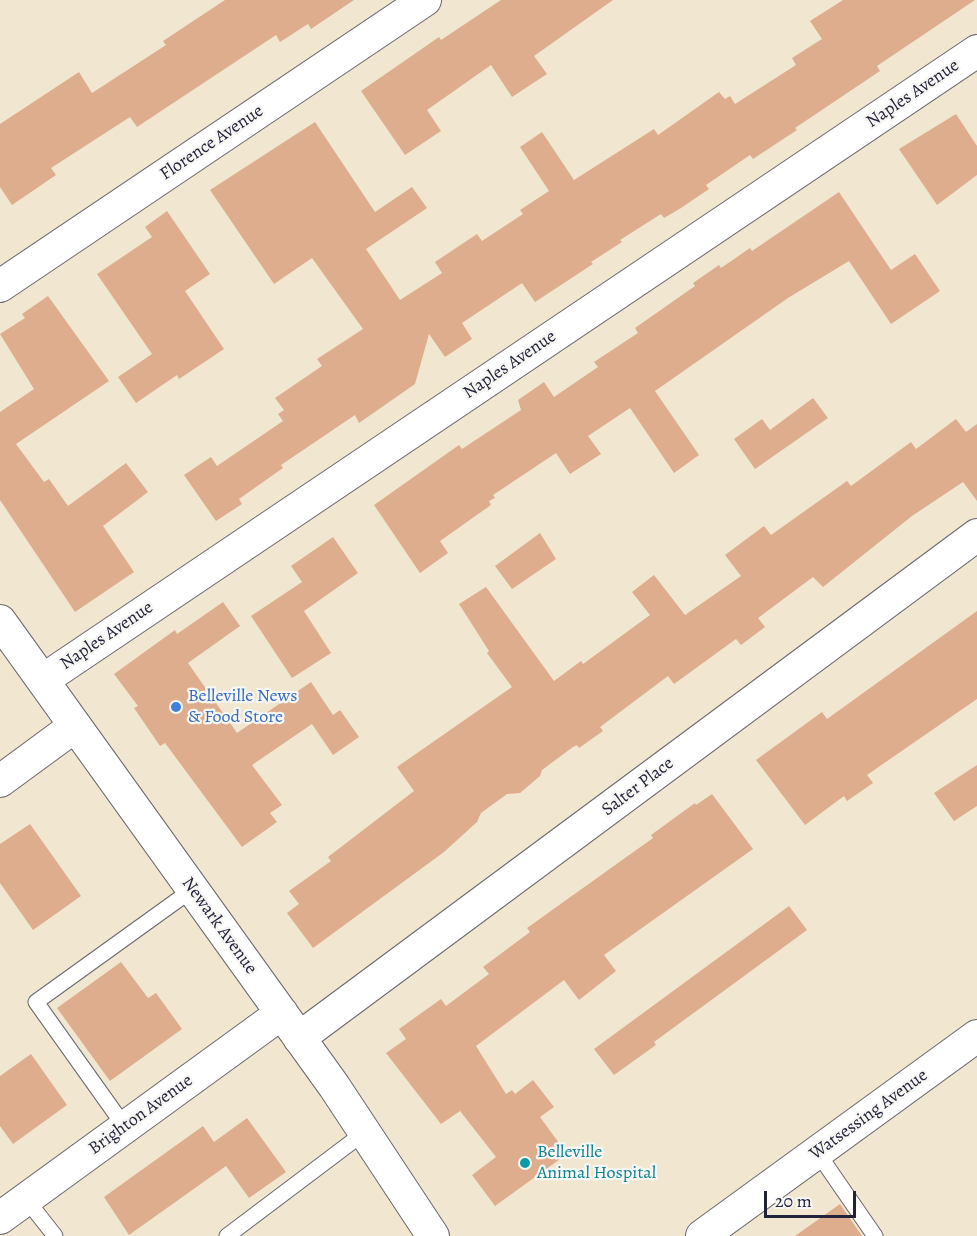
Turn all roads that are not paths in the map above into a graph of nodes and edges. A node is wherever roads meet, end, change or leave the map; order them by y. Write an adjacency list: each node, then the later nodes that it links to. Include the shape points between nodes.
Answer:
1 (425, 0): 3 (street, Florence Avenue)
2 (977, 51): 6 (street, Naples Avenue)
3 (0, 286)
4 (977, 536): 12 (street, Salter Place)
5 (0, 621): 6 (street, Newark Avenue)
6 (43, 680): 7 (street, Newark Avenue)
7 (75, 726): 8 (street); 9 (street, Newark Avenue)
8 (0, 782)
9 (193, 890): 10 (street, Newark Avenue); 13 (lane, via 36,1002)
10 (282, 1013): 12 (street, Newark Avenue); 13 (street, Brighton Avenue)
11 (977, 1036): 15 (street, Watsessing Avenue)
12 (299, 1038): 14 (street, Newark Avenue)
13 (125, 1127): 16 (street, Brighton Avenue)
14 (364, 1132): 19 (lane); 20 (street, Newark Avenue)
15 (817, 1152): 21 (street, Watsessing Avenue); 22 (lane)
16 (26, 1199): 17 (street, Brighton Avenue); 18 (lane)
17 (0, 1218)
18 (55, 1236)
19 (227, 1236)
20 (434, 1236)
21 (702, 1236)
22 (875, 1236)

